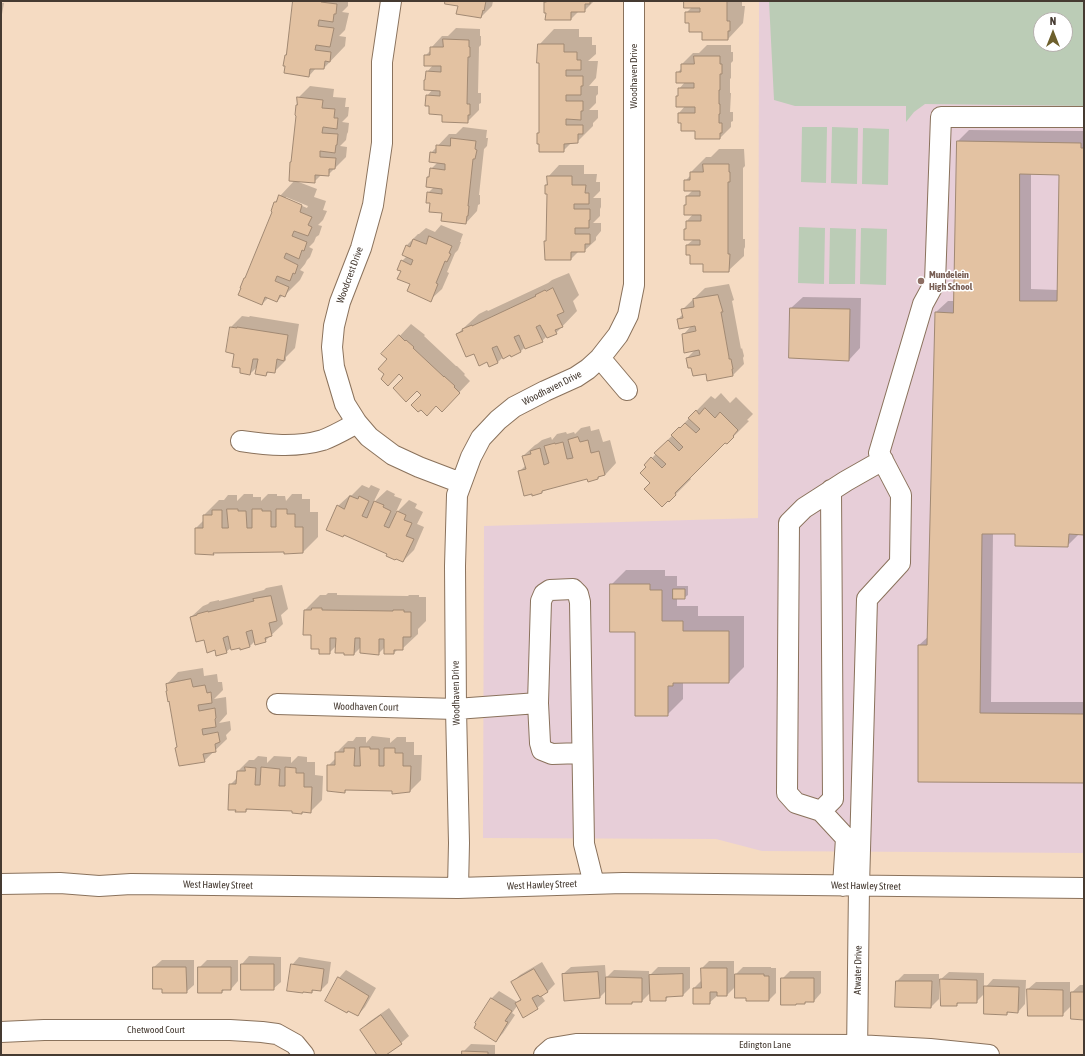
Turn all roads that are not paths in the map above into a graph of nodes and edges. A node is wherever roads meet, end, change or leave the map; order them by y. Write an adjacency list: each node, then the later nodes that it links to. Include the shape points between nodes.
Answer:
1 (391, 1): 6 (street, Woodcrest Drive, via 382,62 382,143 373,205 361,248 340,302 332,347 334,367 345,404)
2 (634, 1): 4 (street, Woodhaven Drive, via 634,285 628,315 618,335)
3 (1084, 117): 8 (street, via 941,117 935,282 923,304 879,453)
4 (600, 358): 5 (street); 9 (street, Woodhaven Drive, via 576,377 514,407 498,420 481,438)
5 (627, 390)
6 (356, 423): 7 (street, via 323,440 298,445); 9 (street, Woodcrest Drive, via 369,437 393,455)
7 (242, 441)
8 (883, 460): 10 (street); 18 (street, via 901,495 900,563 867,599)
9 (461, 482): 13 (street, Woodhaven Drive, via 457,494 455,566)
10 (831, 490): 15 (street, via 833,798); 15 (street, via 804,508 789,524 787,793 796,804)
11 (538, 703): 13 (street, Woodhaven Court); 14 (street, via 542,750 552,754); 14 (street, via 541,601 544,594 550,590 573,589 578,594 580,602)
12 (277, 704): 13 (street, Woodhaven Court)
13 (456, 709): 19 (street, Woodhaven Drive)
14 (582, 753): 17 (street, via 584,844)
15 (821, 811): 18 (street, via 846,838)
16 (1, 884): 19 (street, West Hawley Street)
17 (594, 884): 18 (street, West Hawley Street); 19 (street, West Hawley Street)
18 (851, 886): 20 (street, West Hawley Street); 22 (street, Atwater Drive)
19 (458, 888)
20 (1084, 888)
21 (1, 1032): 23 (street, Chetwood Court, via 262,1032 277,1034 295,1044)
22 (857, 1050): 24 (street, Edington Lane, via 576,1044 552,1048); 25 (street, Edington Lane, via 930,1048)
23 (304, 1055)
24 (544, 1055)
25 (989, 1055)

